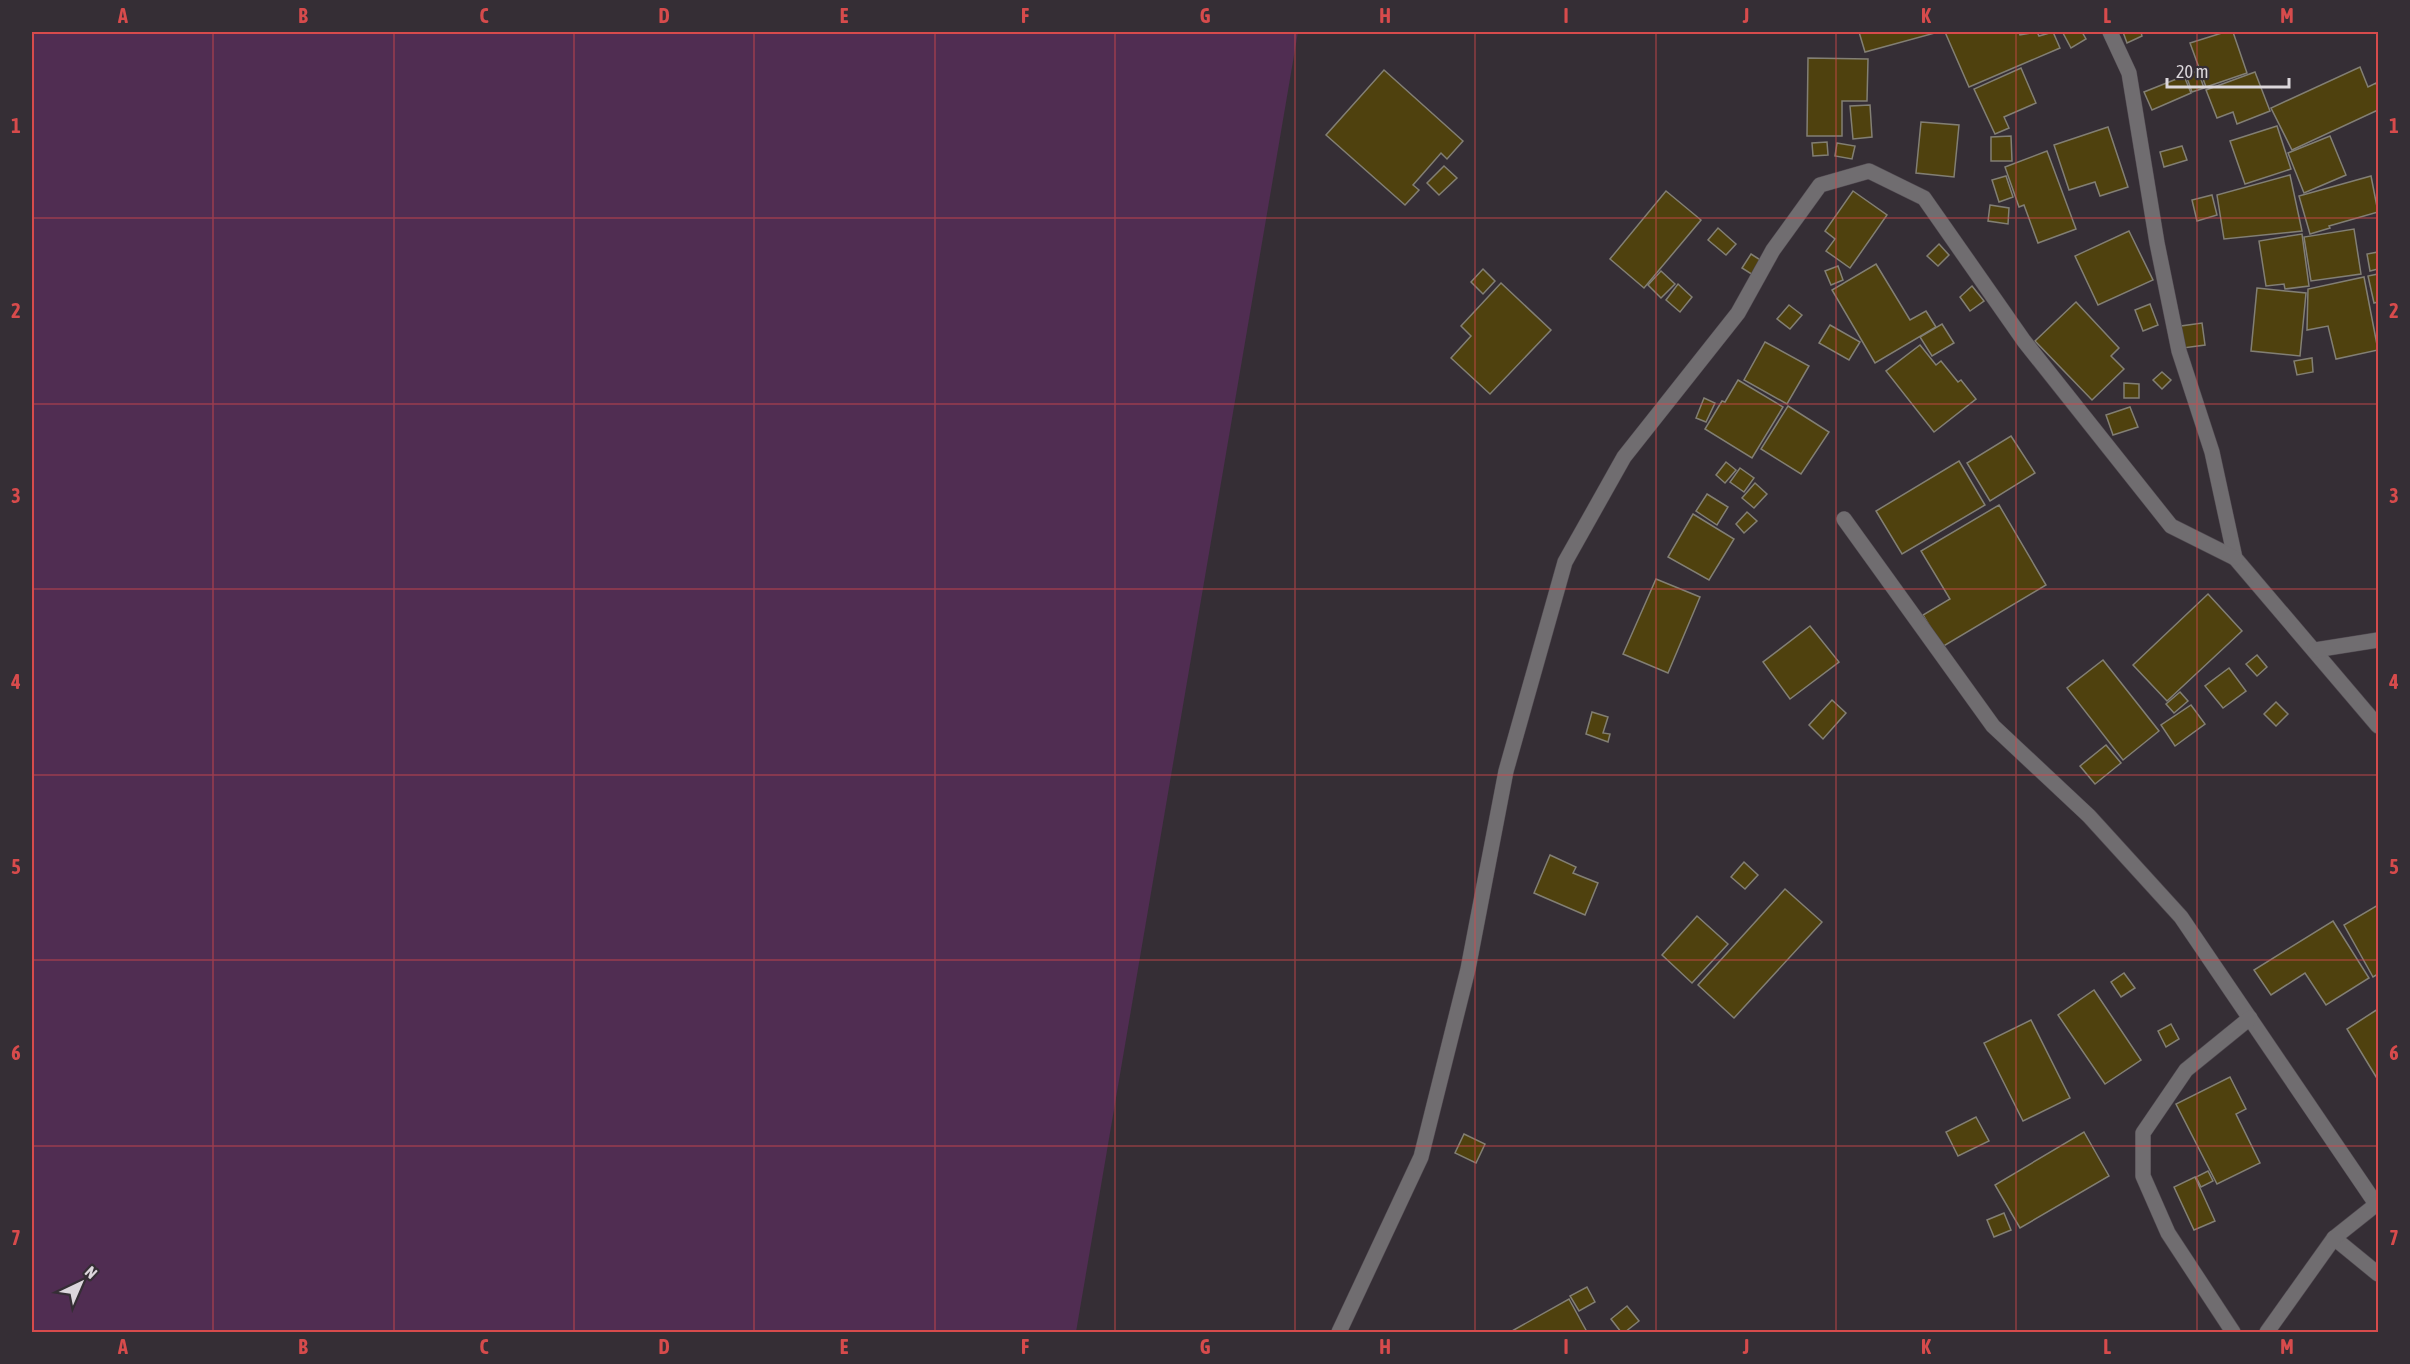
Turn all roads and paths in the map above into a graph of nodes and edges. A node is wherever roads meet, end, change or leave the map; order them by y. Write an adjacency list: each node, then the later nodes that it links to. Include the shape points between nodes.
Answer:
1 (2110, 32): 3 (street, via 2129,73 2179,351 2212,452)
2 (1844, 519): 7 (street, via 1993,726 2090,816 2181,917)
3 (2235, 558): 5 (street); 11 (street, via 2171,526 2024,341 1924,198 1869,171 1820,185 1773,250 1738,313 1624,457 1565,562 1506,771 1468,969 1421,1157)
4 (2379, 640): 5 (street)
5 (2315, 650): 6 (street)
6 (2379, 726)
7 (2250, 1018): 8 (street); 12 (street, via 2186,1070 2143,1133 2143,1176 2168,1233)
8 (2377, 1204): 9 (street)
9 (2334, 1238): 10 (street); 13 (street)
10 (2379, 1275)
11 (1339, 1332)
12 (2233, 1332)
13 (2267, 1332)

